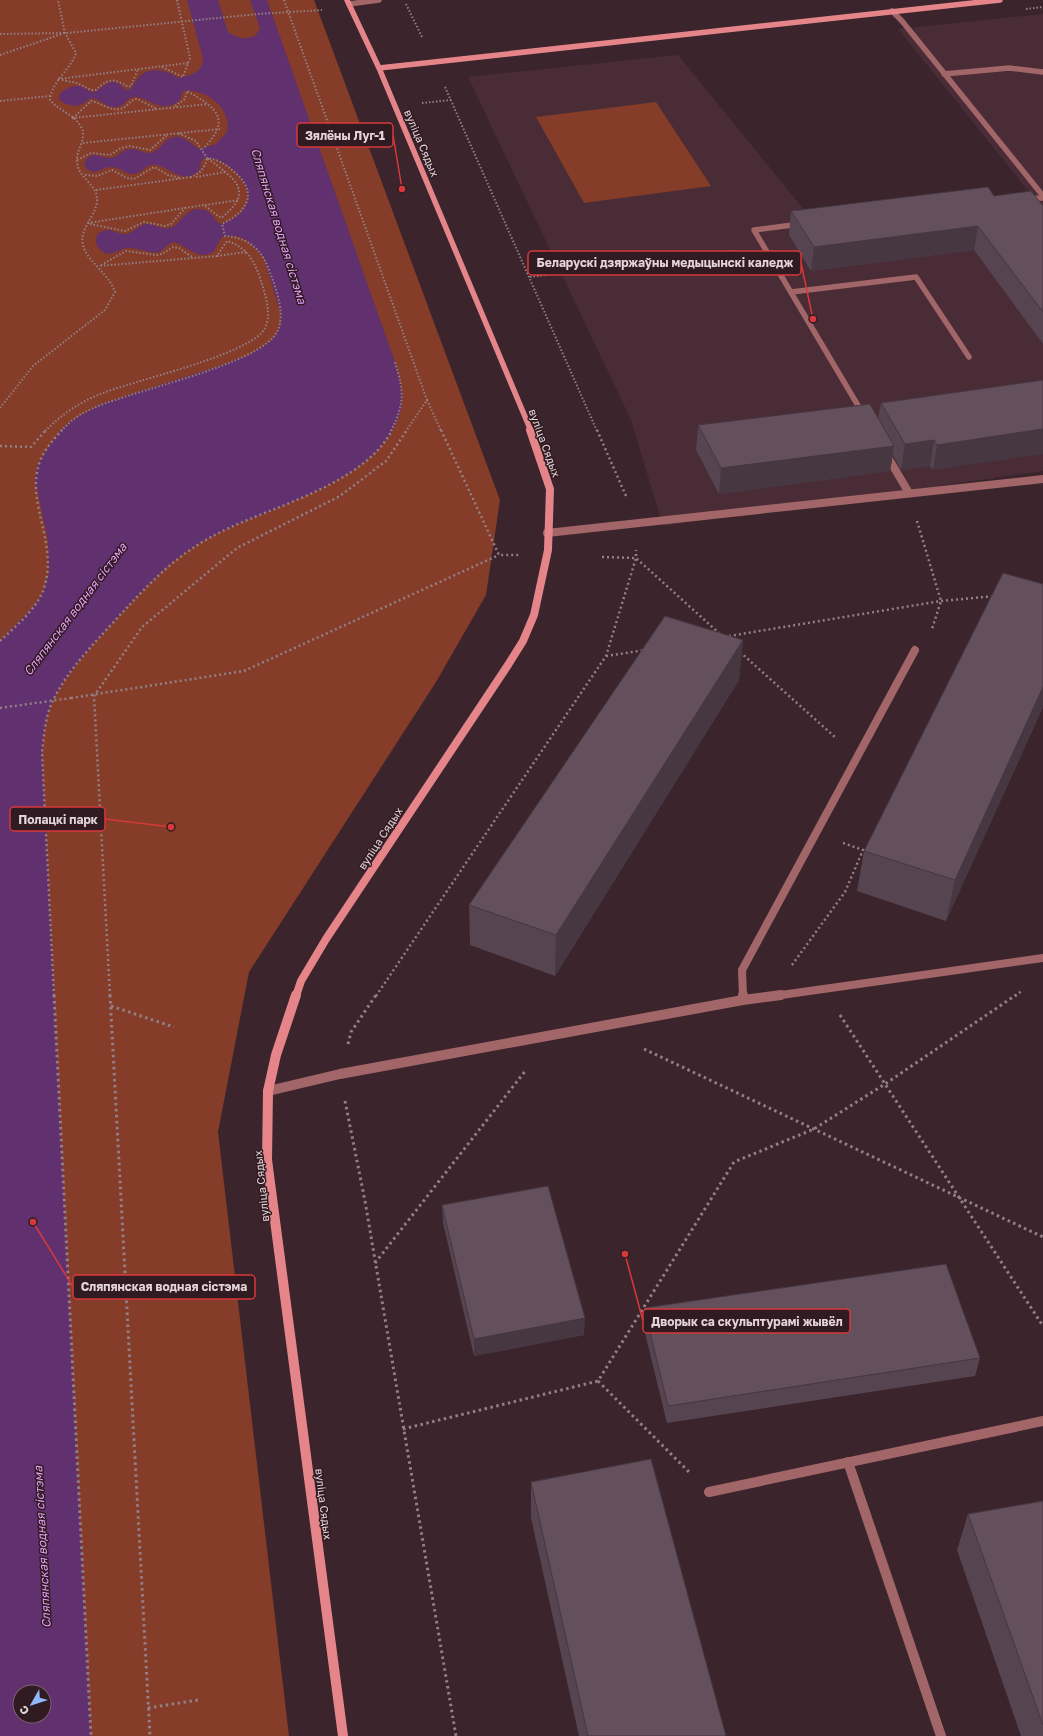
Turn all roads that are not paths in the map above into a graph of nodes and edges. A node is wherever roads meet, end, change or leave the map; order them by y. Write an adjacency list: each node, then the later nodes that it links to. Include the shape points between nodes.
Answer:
1 (379, 0): 3 (lane)
2 (1000, 0): 4 (street)
3 (348, 2): 5 (street, вуліца Сядых)
4 (892, 11): 5 (street); 7 (lane)
5 (379, 68): 17 (street, вуліца Сядых, via 535,441 550,489)
6 (1043, 72): 7 (lane, via 1009,68)
7 (944, 74): 8 (lane)
8 (1043, 197): 9 (lane)
9 (1020, 200)
10 (809, 224): 11 (lane, via 754,230)
11 (790, 292): 12 (lane, via 916,277); 13 (lane)
12 (969, 357)
13 (866, 419)
14 (882, 446): 16 (lane)
15 (1043, 479): 16 (lane)
16 (909, 493): 17 (lane)
17 (547, 533): 21 (street, вуліца Сядых, via 547,556 534,614 523,641 301,981 278,1048)
18 (915, 650): 20 (lane, via 742,970)
19 (1043, 958): 20 (lane)
20 (743, 1000): 21 (lane, via 340,1074)
21 (268, 1091): 25 (street, вуліца Сядых, via 267,1160)
22 (1043, 1421): 23 (lane)
23 (848, 1462): 24 (lane); 26 (lane)
24 (708, 1492)
25 (343, 1736)
26 (941, 1736)

